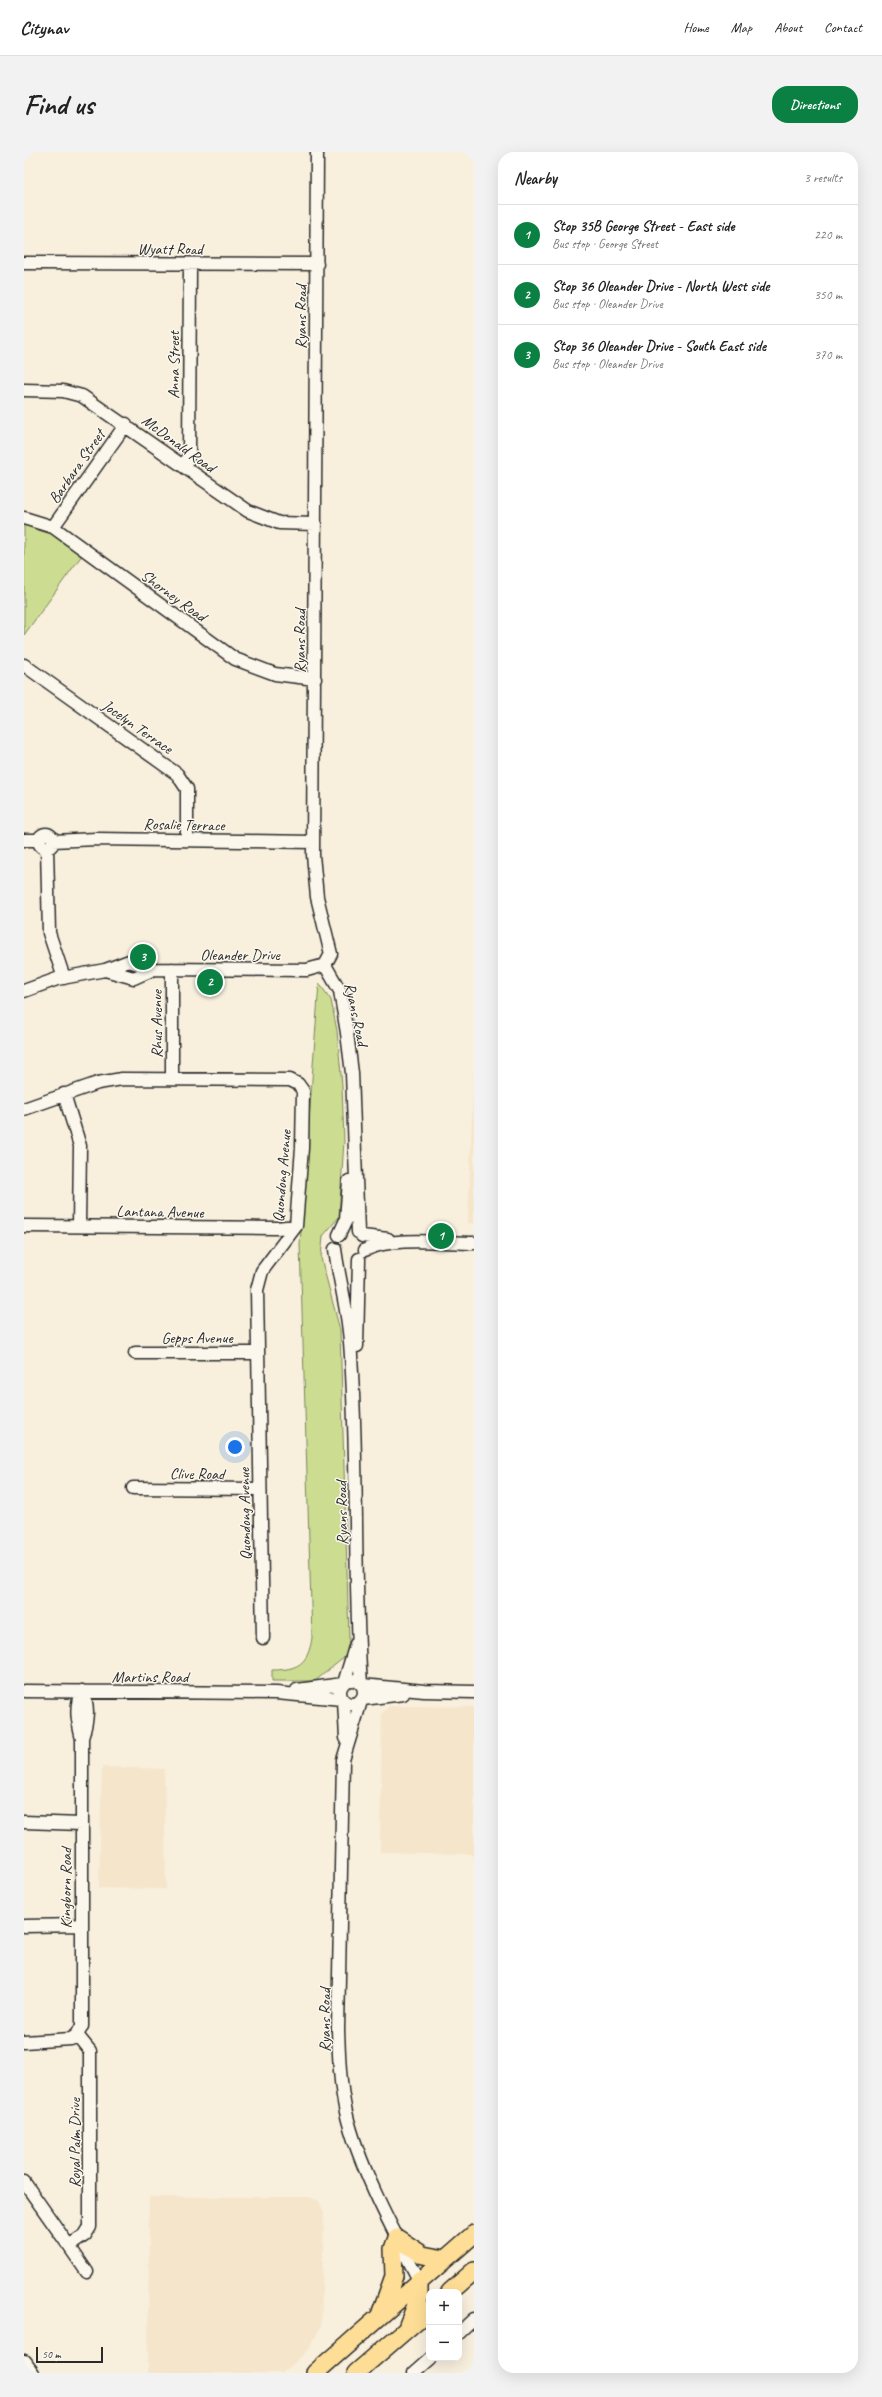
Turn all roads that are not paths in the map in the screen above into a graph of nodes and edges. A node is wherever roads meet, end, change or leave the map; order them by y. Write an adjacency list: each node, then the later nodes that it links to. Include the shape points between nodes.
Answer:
1 (317, 152): 4 (street, Ryans Road)
2 (24, 263): 3 (street, Wyatt Road)
3 (190, 264): 4 (street, Wyatt Road); 7 (street, Anna Street, via 189,456)
4 (316, 264): 9 (street, Ryans Road)
5 (24, 390): 6 (street, McDonald Road, via 63,391 82,396)
6 (126, 424): 7 (street, McDonald Road); 10 (street, Barbara Street)
7 (184, 466): 9 (street, McDonald Road, via 248,511 279,523)
8 (24, 518): 10 (street, Shorney Road)
9 (315, 524): 12 (street, Ryans Road)
10 (53, 527): 12 (street, Shorney Road, via 235,659 275,674)
11 (24, 665): 14 (street, Jocelyn Terrace, via 177,774 187,789)
12 (315, 679): 15 (street, Ryans Road)
13 (24, 840): 16 (street, Rosalie Terrace)
14 (187, 840): 15 (street, Rosalie Terrace); 16 (street, Rosalie Terrace, via 96,839)
15 (314, 842): 17 (street, Ryans Road, via 317,897 331,954)
16 (47, 843): 19 (street, via 49,933)
17 (325, 966): 18 (street, Oleander Drive, via 308,970); 24 (street, Ryans Road, via 336,980 340,991 352,1073)
18 (172, 969): 19 (street, Oleander Drive, via 154,969 128,961 105,970); 21 (street, Rhus Avenue)
19 (64, 978): 20 (street, Oleander Drive)
20 (24, 991)
21 (172, 1079): 22 (street, Quondong Avenue, via 109,1080); 27 (street, Quondong Avenue, via 290,1080 301,1087 304,1097)
22 (64, 1094): 23 (street, Quondong Avenue); 26 (street, via 80,1146)
23 (24, 1109)
24 (352, 1120): 28 (street, Ryans Road); 29 (street, Ryans Road, via 346,1220)
25 (24, 1226): 26 (street, Lantana Avenue)
26 (79, 1226): 27 (street, Lantana Avenue)
27 (296, 1226): 35 (street, Quondong Avenue, via 266,1263 259,1279)
28 (360, 1234): 29 (street, via 348,1231); 30 (street); 33 (street, via 364,1240)
29 (339, 1235): 32 (street)
30 (421, 1242): 31 (street); 33 (street, via 376,1244)
31 (474, 1243)
32 (335, 1249): 33 (street, via 344,1260 354,1261); 36 (street, Ryans Road, via 347,1307)
33 (362, 1254): 36 (street, Ryans Road)
34 (135, 1353): 35 (street, Gepps Avenue)
35 (258, 1353): 38 (street, Quondong Avenue)
36 (354, 1389): 39 (street, Ryans Road)
37 (134, 1488): 38 (street, Clive Road)
38 (260, 1489): 40 (street, Quondong Avenue)
39 (358, 1637): 41 (street, Ryans Road); 42 (street, Ryans Road)
40 (263, 1638)
41 (344, 1683): 42 (street, via 354,1680); 47 (street, Martins Road); 48 (street, via 340,1693)
42 (362, 1684): 45 (street); 49 (street, via 365,1690)
43 (24, 1691): 44 (street, Martins Road)
44 (82, 1691): 47 (street, Martins Road); 52 (street, Kingborn Road, via 77,1700 82,1740)
45 (424, 1691): 46 (street); 49 (street)
46 (474, 1692)
47 (276, 1693): 48 (street, Martins Road)
48 (343, 1700): 49 (street, via 350,1704); 50 (street, Ryans Road)
49 (362, 1700): 50 (street, Ryans Road)
50 (346, 1745): 59 (street, Ryans Road, via 343,1760 338,2030 340,2068 346,2113 362,2160)
51 (24, 1822): 52 (street)
52 (81, 1824): 53 (street, Kingborn Road)
53 (81, 1925): 54 (street); 55 (street, Kingborn Road, via 82,2026)
54 (24, 1926)
55 (77, 2035): 56 (street, via 60,2041); 60 (street, Royal Palm Drive, via 90,2051 90,2227 85,2235)
56 (24, 2042)
57 (24, 2182): 60 (street)
58 (474, 2234): 61 (highway)
59 (397, 2238): 61 (highway, via 422,2255); 64 (street, Ryans Road); 67 (highway, via 394,2249 394,2276)
60 (69, 2246): 63 (street)
61 (444, 2259): 64 (highway)
62 (474, 2271): 65 (highway)
63 (87, 2272)
64 (419, 2280): 67 (highway); 70 (highway, via 420,2298)
65 (453, 2289)
66 (426, 2313): 70 (highway)
67 (380, 2315): 74 (highway)
68 (474, 2319): 69 (street)
69 (462, 2330)
70 (406, 2331): 75 (highway)
71 (24, 2361): 73 (street)
72 (428, 2361): 76 (street)
73 (33, 2373)
74 (315, 2373)
75 (356, 2373)
76 (414, 2373)

